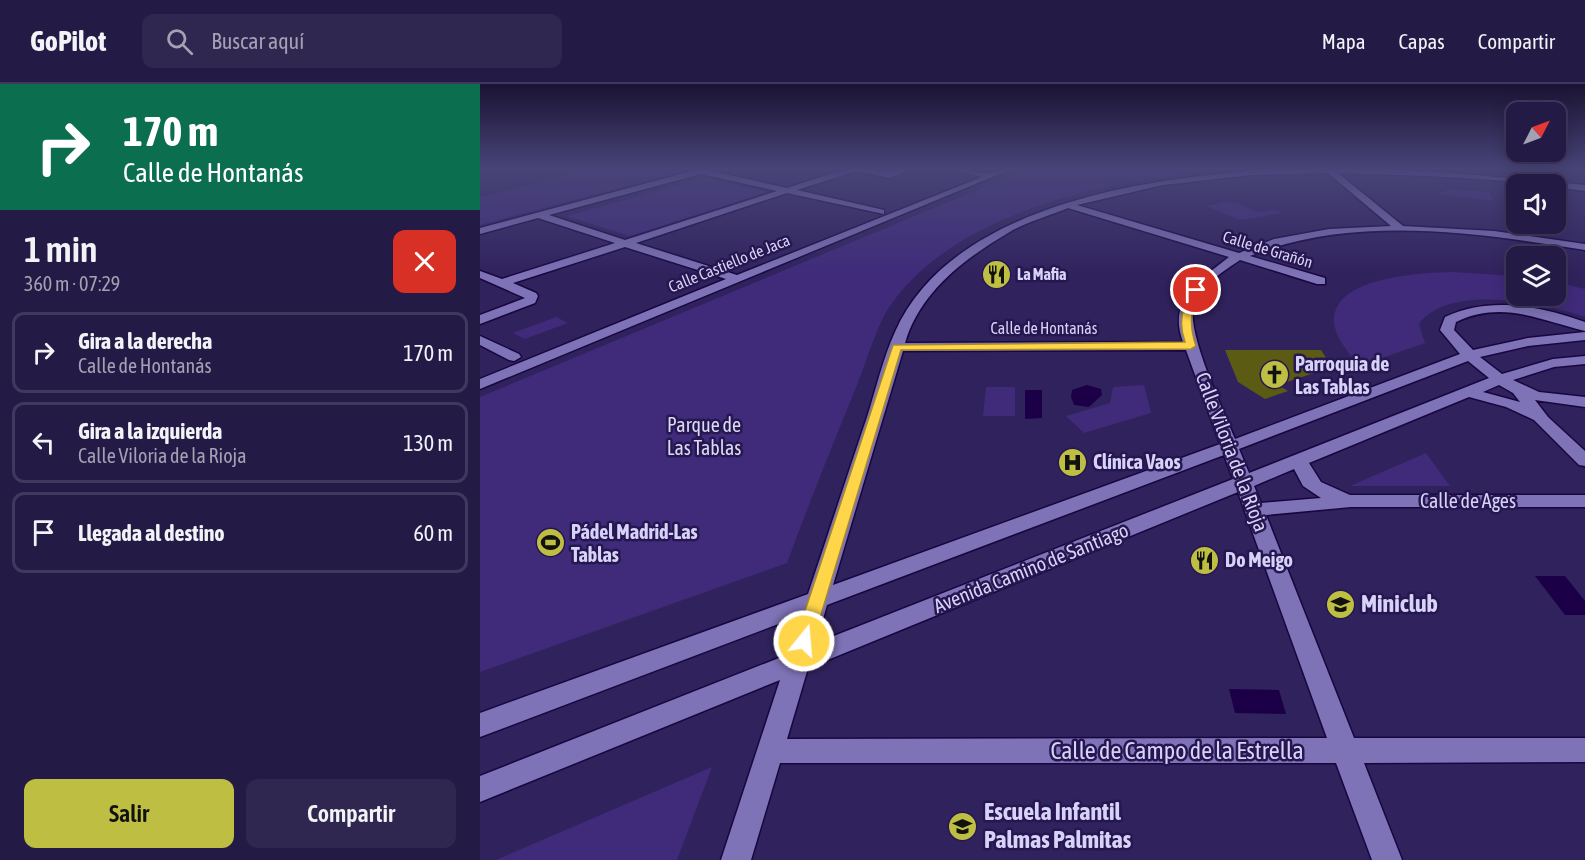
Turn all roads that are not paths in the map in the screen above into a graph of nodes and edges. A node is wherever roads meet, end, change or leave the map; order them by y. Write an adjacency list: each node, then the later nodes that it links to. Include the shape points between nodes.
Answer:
1 (578, 204): 9 (street)
2 (746, 204): 12 (street)
3 (846, 204): 8 (street)
4 (901, 204): 8 (street, Calle Castiello de Jaca)
5 (912, 204): 16 (street, Calle Castiello de Jaca)
6 (1371, 204): 10 (street)
7 (1067, 205): 14 (street, Calle de Grañón); 24 (street, via 1011,227 944,273 927,290 902,331)
8 (881, 212): 16 (street, Calle Castiello de Jaca)
9 (538, 215): 11 (street); 12 (street)
10 (1401, 229): 13 (street, Calle Viloria de la Rioja, via 1485,233); 14 (street, Calle Viloria de la Rioja, via 1314,235 1270,244)
11 (480, 231)
12 (626, 243): 16 (street); 18 (street)
13 (1585, 247)
14 (1238, 256): 17 (street, Calle de Grañón); 23 (street, Calle Viloria de la Rioja, via 1213,271 1187,303)
15 (480, 274): 18 (street)
16 (730, 277): 26 (street, Calle Castiello de Jaca); 30 (street, Calle Castiello de Jaca)
17 (1321, 281)
18 (502, 283): 19 (street, via 532,296 531,300)
19 (480, 320)
20 (1585, 327): 25 (street, via 1512,309 1462,312 1450,320 1447,330)
21 (1585, 336): 25 (street, Avenida Camino de Santiago, via 1529,340)
22 (480, 340): 26 (street)
23 (1191, 346): 24 (street, Calle de Hontanás); 35 (street, Calle Viloria de la Rioja)
24 (897, 347): 42 (street)
25 (1468, 354): 29 (street); 35 (street, Avenida Camino de Santiago)
26 (514, 357): 28 (street, Calle Castiello de Jaca)
27 (1585, 360): 29 (street, Avenida Camino de Santiago, via 1553,363)
28 (480, 370)
29 (1501, 379): 31 (street); 32 (street, Avenida Camino de Santiago)
30 (480, 384)
31 (1520, 391): 33 (street); 34 (street)
32 (1467, 392): 34 (street, via 1524,408); 36 (street, Avenida Camino de Santiago)
33 (1585, 402)
34 (1542, 420): 37 (street)
35 (1231, 445): 38 (street, Calle Viloria de la Rioja); 42 (street, Avenida Camino de Santiago)
36 (1299, 459): 38 (street, Avenida Camino de Santiago); 39 (street, Calle de Ages, via 1306,482)
37 (1585, 461)
38 (1244, 482): 41 (street, Calle Viloria de la Rioja); 43 (street, Avenida Camino de Santiago)
39 (1351, 501): 40 (street, Calle de Ages); 41 (street, Calle de Ages)
40 (1585, 501)
41 (1254, 510): 45 (street, Calle Viloria de la Rioja)
42 (816, 600): 43 (street); 44 (street, Avenida Camino de Santiago)
43 (797, 662): 47 (street); 48 (street, Avenida Camino de Santiago)
44 (480, 724)
45 (1346, 750): 46 (street, Calle de Campo de la Estrella); 47 (street, Calle de Campo de la Estrella); 50 (street, Calle Viloria de la Rioja)
46 (1585, 750)
47 (770, 751): 49 (street)
48 (480, 789)
49 (736, 860)
50 (1387, 860)

